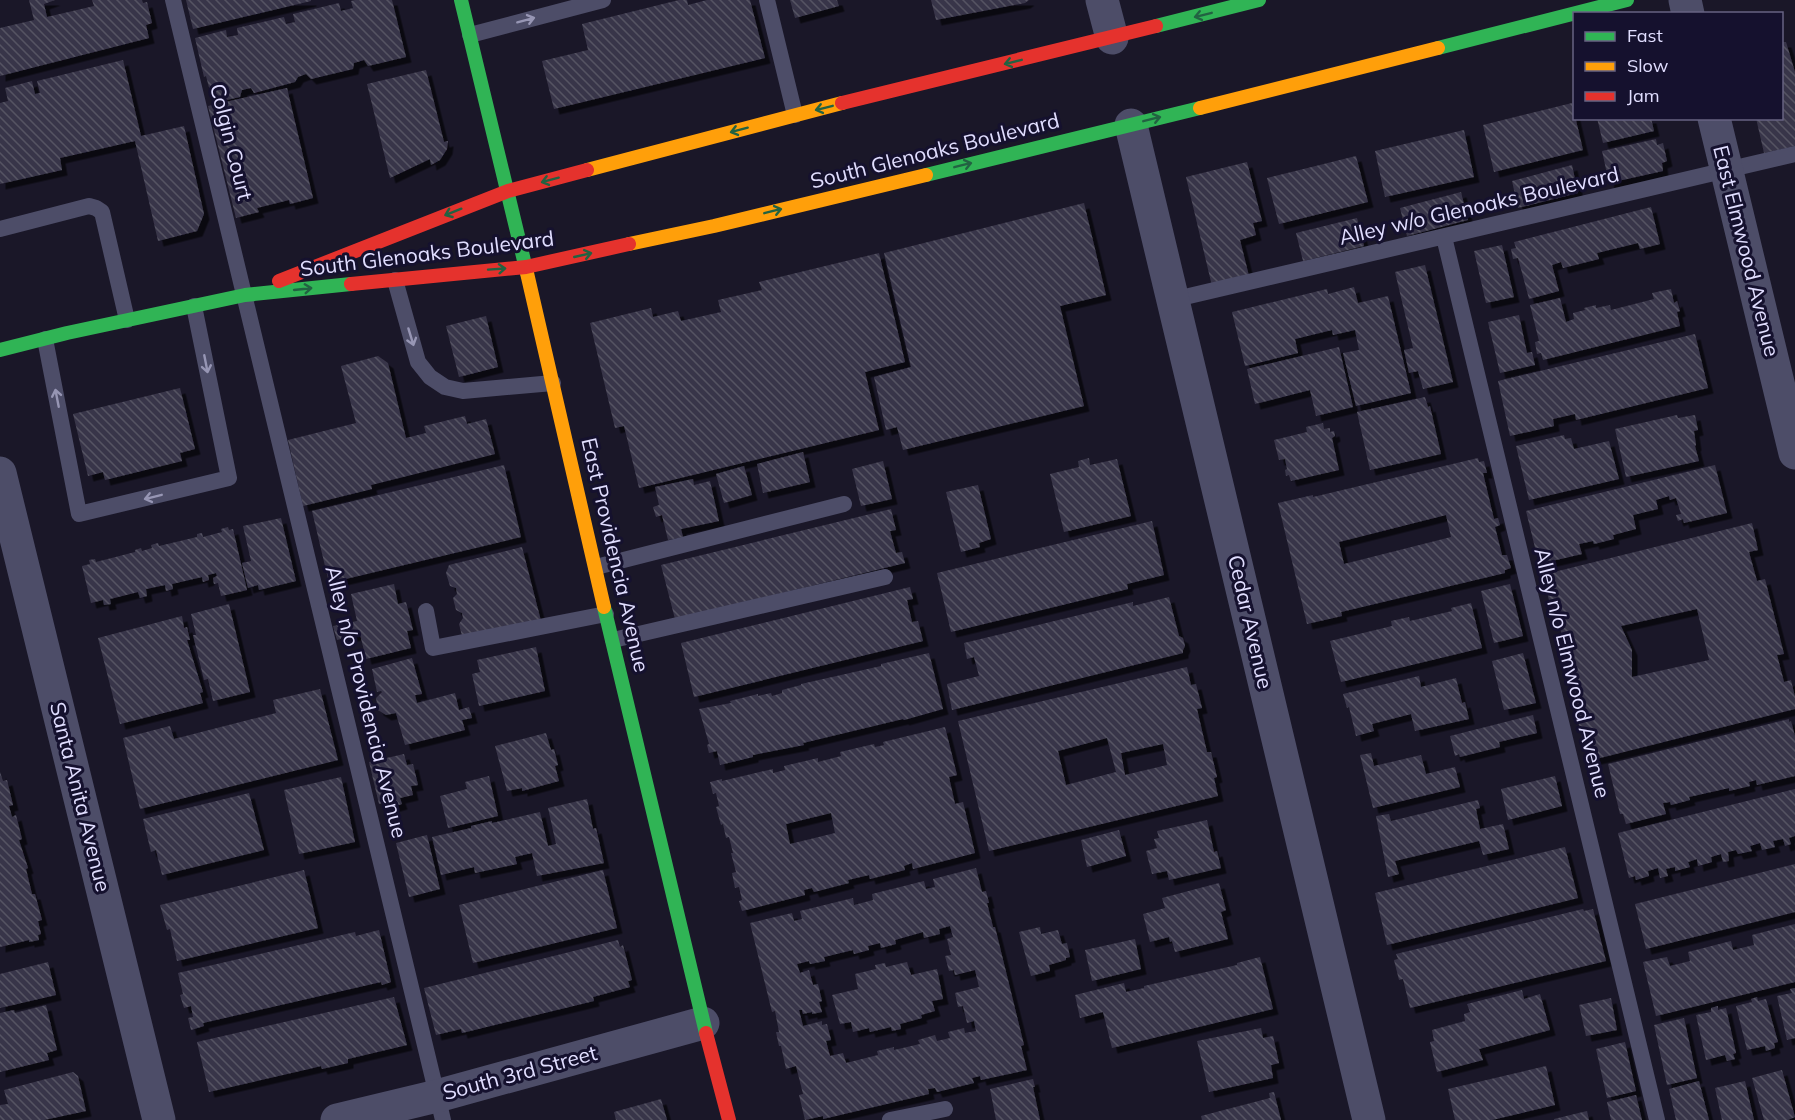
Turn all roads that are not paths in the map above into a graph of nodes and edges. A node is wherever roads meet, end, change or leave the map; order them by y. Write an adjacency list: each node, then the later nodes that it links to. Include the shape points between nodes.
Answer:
1 (174, 0): 22 (lane, Colgin Court)
2 (461, 0): 10 (main road, East Providencia Avenue)
3 (603, 0): 10 (lane, one-way to 3)
4 (768, 0): 12 (lane)
5 (1102, 0): 11 (street)
6 (1259, 0): 11 (main road, South Glenoaks Boulevard, one-way to 11)
7 (1627, 0): 8 (main road, South Glenoaks Boulevard, one-way to 7)
8 (1579, 12)
9 (1573, 14): 14 (main road, South Glenoaks Boulevard, one-way to 9)
10 (470, 35): 17 (main road, East Providencia Avenue)
11 (1112, 38): 12 (main road, South Glenoaks Boulevard, one-way to 12)
12 (795, 116): 17 (main road, South Glenoaks Boulevard, one-way to 17)
13 (1714, 120): 16 (street, East Elmwood Avenue)
14 (1131, 125): 20 (main road, South Glenoaks Boulevard, one-way to 14, via 714,226); 23 (street, Cedar Avenue)
15 (1795, 154): 16 (lane, Alley w/o Glenoaks Boulevard)
16 (1726, 171): 19 (lane, Alley w/o Glenoaks Boulevard); 29 (street, East Elmwood Avenue)
17 (508, 191): 20 (main road, East Providencia Avenue); 22 (main road, South Glenoaks Boulevard, one-way to 22)
18 (0, 229): 25 (lane, via 89,206 102,212)
19 (1444, 237): 23 (lane, Alley w/o Glenoaks Boulevard); 45 (lane, Alley n/o Elmwood Avenue)
20 (526, 267): 21 (main road, South Glenoaks Boulevard, one-way to 20); 28 (main road, East Providencia Avenue)
21 (395, 280): 22 (main road, South Glenoaks Boulevard, one-way to 21); 28 (lane, one-way to 28, via 418,362 445,387 463,391)
22 (245, 295): 24 (main road, South Glenoaks Boulevard); 38 (lane, Alley n/o Providencia Avenue)
23 (1172, 300): 44 (street, Cedar Avenue)
24 (194, 306): 25 (main road, South Glenoaks Boulevard); 26 (lane, one-way to 26, via 229,478 80,514)
25 (128, 320): 26 (main road, South Glenoaks Boulevard)
26 (45, 339): 27 (main road, South Glenoaks Boulevard)
27 (0, 350)
28 (553, 383): 32 (main road, East Providencia Avenue)
29 (1795, 453)
30 (0, 473): 40 (street, Santa Anita Avenue)
31 (844, 504): 32 (lane)
32 (596, 567): 35 (main road, East Providencia Avenue)
33 (885, 577): 36 (lane)
34 (426, 611): 35 (lane, via 433,648)
35 (606, 614): 36 (main road, East Providencia Avenue)
36 (613, 640): 37 (main road, East Providencia Avenue)
37 (703, 1023): 38 (street, South 3rd Street); 42 (main road, East Providencia Avenue)
38 (440, 1108): 41 (street, South 3rd Street)
39 (945, 1109): 43 (lane)
40 (159, 1120)
41 (337, 1120)
42 (729, 1120)
43 (890, 1120)
44 (1369, 1120)
45 (1657, 1120)

